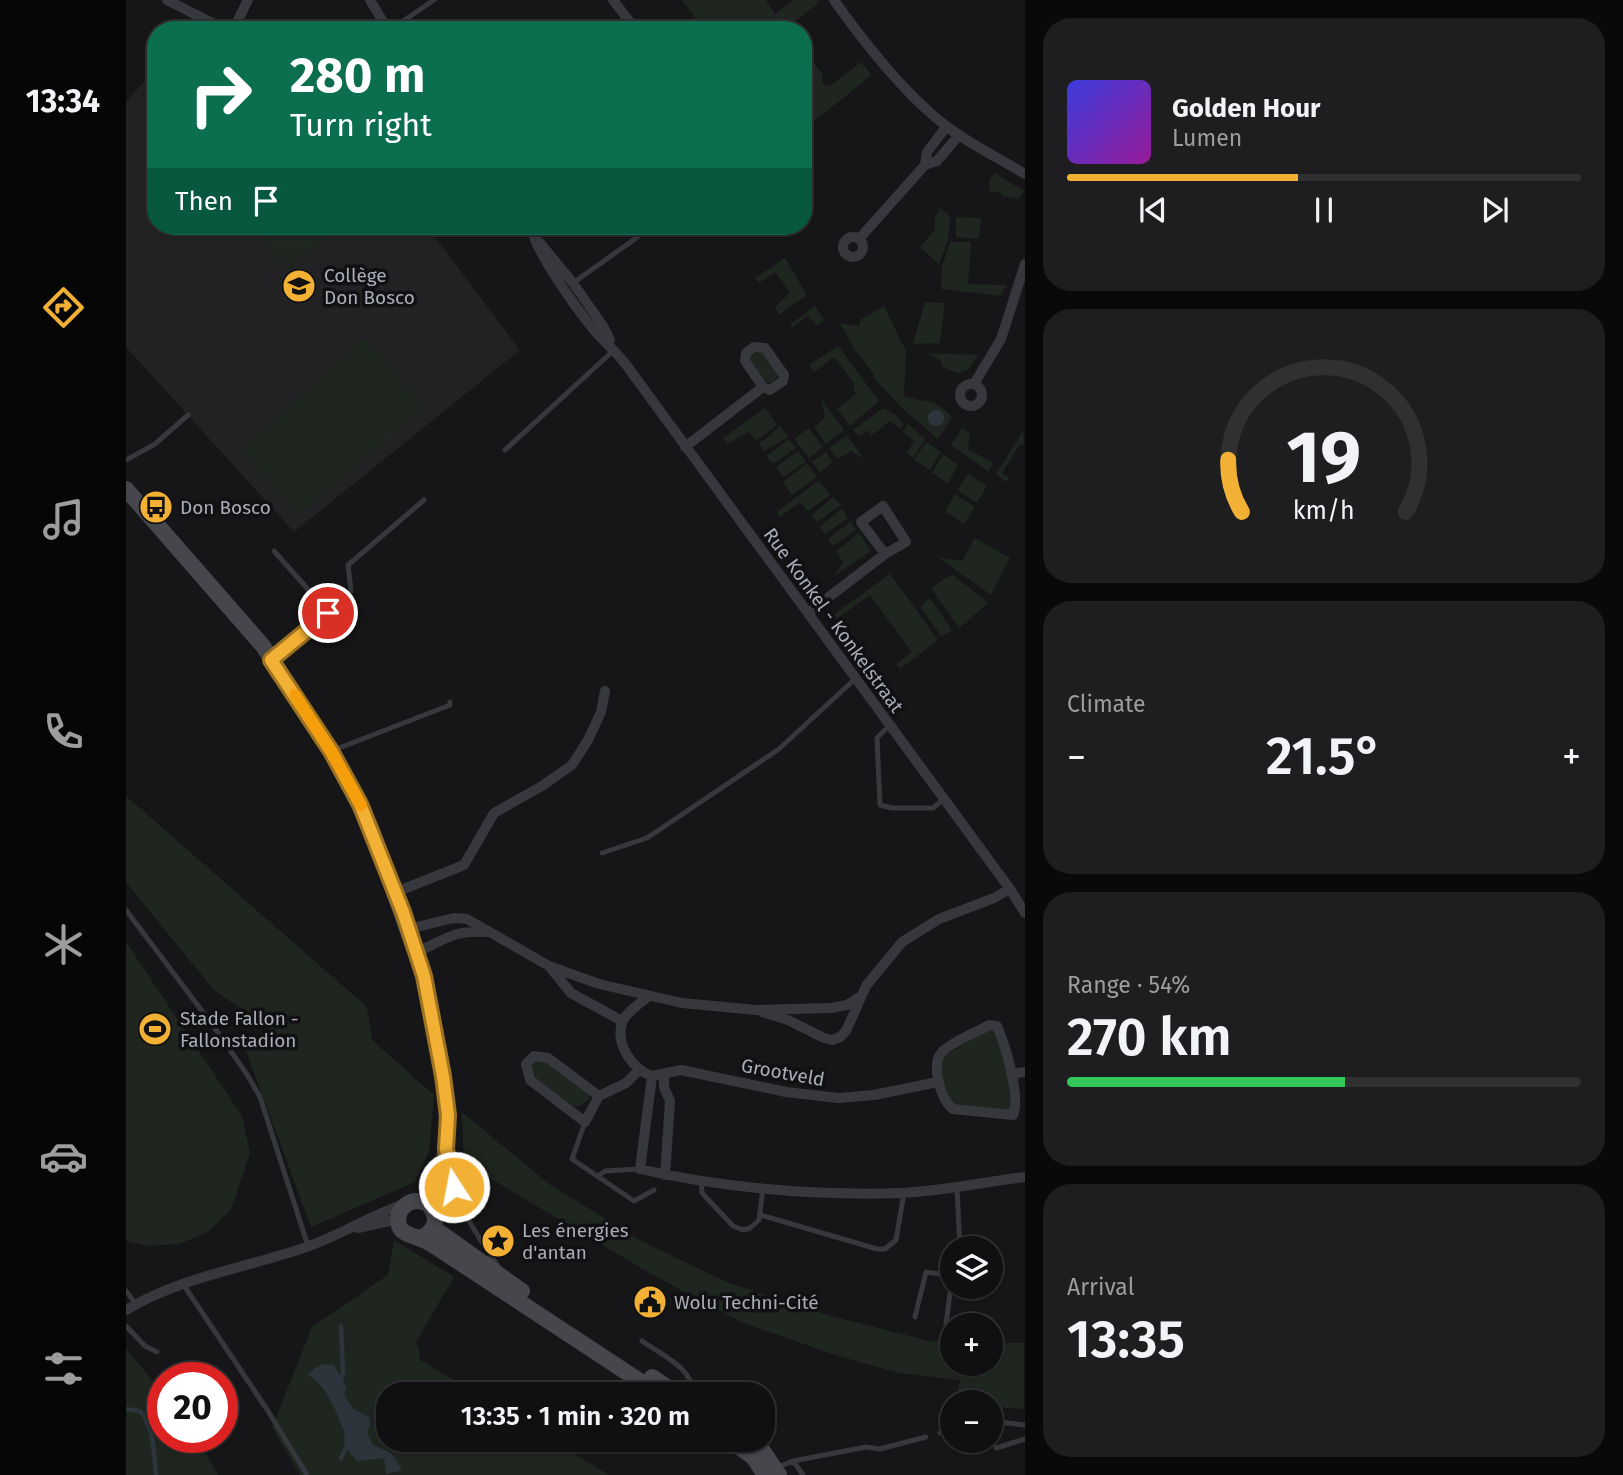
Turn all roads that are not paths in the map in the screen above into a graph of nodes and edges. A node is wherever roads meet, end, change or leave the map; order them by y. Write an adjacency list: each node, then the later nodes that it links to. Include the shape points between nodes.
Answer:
1 (167, 0): 7 (street)
2 (248, 0): 8 (street)
3 (370, 0): 9 (street)
4 (434, 0): 10 (lane)
5 (613, 0): 11 (street)
6 (834, 0): 12 (street, via 889,70)
7 (208, 21)
8 (238, 21)
9 (383, 21)
10 (402, 21)
11 (629, 21)
12 (947, 126): 13 (street); 14 (street, via 926,152)
13 (959, 135): 14 (street, via 937,161); 15 (street)
14 (925, 165): 18 (street)
15 (1024, 174)
16 (532, 235): 20 (street, Rue Konkel - Konkelstraat, via 545,261)
17 (640, 235): 20 (lane)
18 (859, 239)
19 (1024, 264): 22 (street, via 1001,339)
20 (569, 286): 21 (street, Rue Konkel - Konkelstraat, via 595,331)
21 (614, 349): 25 (street, Rue Konkel - Konkelstraat); 26 (lane)
22 (974, 384)
23 (763, 387): 25 (street)
24 (188, 415): 27 (lane, via 155,444)
25 (685, 447): 33 (street, Rue Konkel - Konkelstraat)
26 (505, 450)
27 (126, 460)
28 (126, 489): 34 (street)
29 (424, 500): 32 (lane, via 348,565 351,591)
30 (274, 551): 32 (lane)
31 (885, 554): 31 (street, via 906,542 883,506 861,522); 33 (street)
32 (328, 613): 34 (lane)
33 (808, 613): 35 (street, Rue Konkel - Konkelstraat)
34 (271, 660): 39 (street)
35 (856, 678): 38 (street, Rue Konkel - Konkelstraat); 41 (lane, via 779,748 647,838)
36 (606, 691): 43 (street, via 597,721 572,765 494,813 464,865)
37 (450, 702): 39 (lane)
38 (890, 725): 40 (street, Rue Konkel - Konkelstraat); 40 (lane, via 877,738 880,805 933,808)
39 (331, 751): 43 (street, via 360,804)
40 (944, 799): 42 (street, Rue Konkel - Konkelstraat)
41 (602, 853)
42 (1010, 889): 45 (street, Rue Konkel - Konkelstraat); 51 (street, via 913,933 892,952)
43 (396, 892): 46 (street)
44 (126, 910): 79 (lane, via 260,1097)
45 (1024, 913)
46 (408, 929): 47 (street, via 462,918); 48 (street)
47 (487, 932): 48 (street, via 458,933); 49 (street)
48 (416, 952): 62 (street, via 443,1076)
49 (549, 966): 50 (street); 53 (street, via 570,993)
50 (649, 996): 52 (street); 53 (street)
51 (861, 996): 52 (street, via 839,1007); 52 (street, via 846,1031 832,1040)
52 (756, 1010)
53 (622, 1021): 54 (street, via 622,1043)
54 (639, 1070): 58 (street); 60 (street, via 626,1083)
55 (1024, 1072): 57 (street)
56 (664, 1074): 58 (street, Grootveld); 59 (street, Grootveld, via 681,1070 838,1098); 65 (street, via 670,1101)
57 (1011, 1074): 59 (street, via 1015,1110 1007,1116 953,1109); 59 (street, via 997,1026 989,1025 942,1052)
58 (652, 1076): 63 (street)
59 (938, 1082)
60 (599, 1096): 61 (street); 61 (street, via 548,1058 534,1056 526,1064 530,1080)
61 (585, 1122): 66 (lane, via 572,1159)
62 (446, 1149): 64 (street); 73 (street, via 442,1173)
63 (640, 1169): 65 (street); 66 (lane, via 605,1171)
64 (452, 1171): 73 (street, via 442,1199); 81 (lane, via 465,1216)
65 (665, 1175): 68 (street)
66 (598, 1176): 71 (lane, via 634,1201)
67 (1024, 1177): 69 (street)
68 (701, 1180): 70 (street); 74 (lane, via 702,1193 733,1226 750,1228)
69 (957, 1186): 72 (street); 78 (lane)
70 (763, 1188): 72 (street); 74 (lane)
71 (654, 1190)
72 (904, 1193): 74 (lane, via 895,1240 885,1249)
73 (422, 1204): 75 (street, via 399,1213); 76 (street, via 381,1212); 77 (street, via 436,1222)
74 (761, 1215)
75 (398, 1219): 76 (street); 77 (street, via 412,1238)
76 (348, 1230): 79 (street)
77 (427, 1233): 81 (street); 89 (street)
78 (959, 1236)
79 (308, 1246): 82 (street)
80 (940, 1275): 85 (lane, via 926,1272)
81 (509, 1282): 90 (street)
82 (183, 1284): 84 (street); 101 (lane)
83 (126, 1291): 84 (lane)
84 (131, 1307)
85 (915, 1317)
86 (126, 1326): 88 (lane)
87 (642, 1341): 91 (lane)
88 (157, 1352)
89 (642, 1382)
90 (659, 1382)
91 (692, 1382)
92 (1003, 1423): 93 (lane)
93 (1024, 1425)
94 (926, 1437): 99 (lane, via 880,1449 866,1447)
95 (1024, 1439): 96 (lane)
96 (1003, 1446)
97 (746, 1452): 100 (street)
98 (763, 1452): 100 (street)
99 (793, 1461): 100 (lane); 102 (lane)
100 (773, 1473)
101 (307, 1475)
102 (803, 1475)

